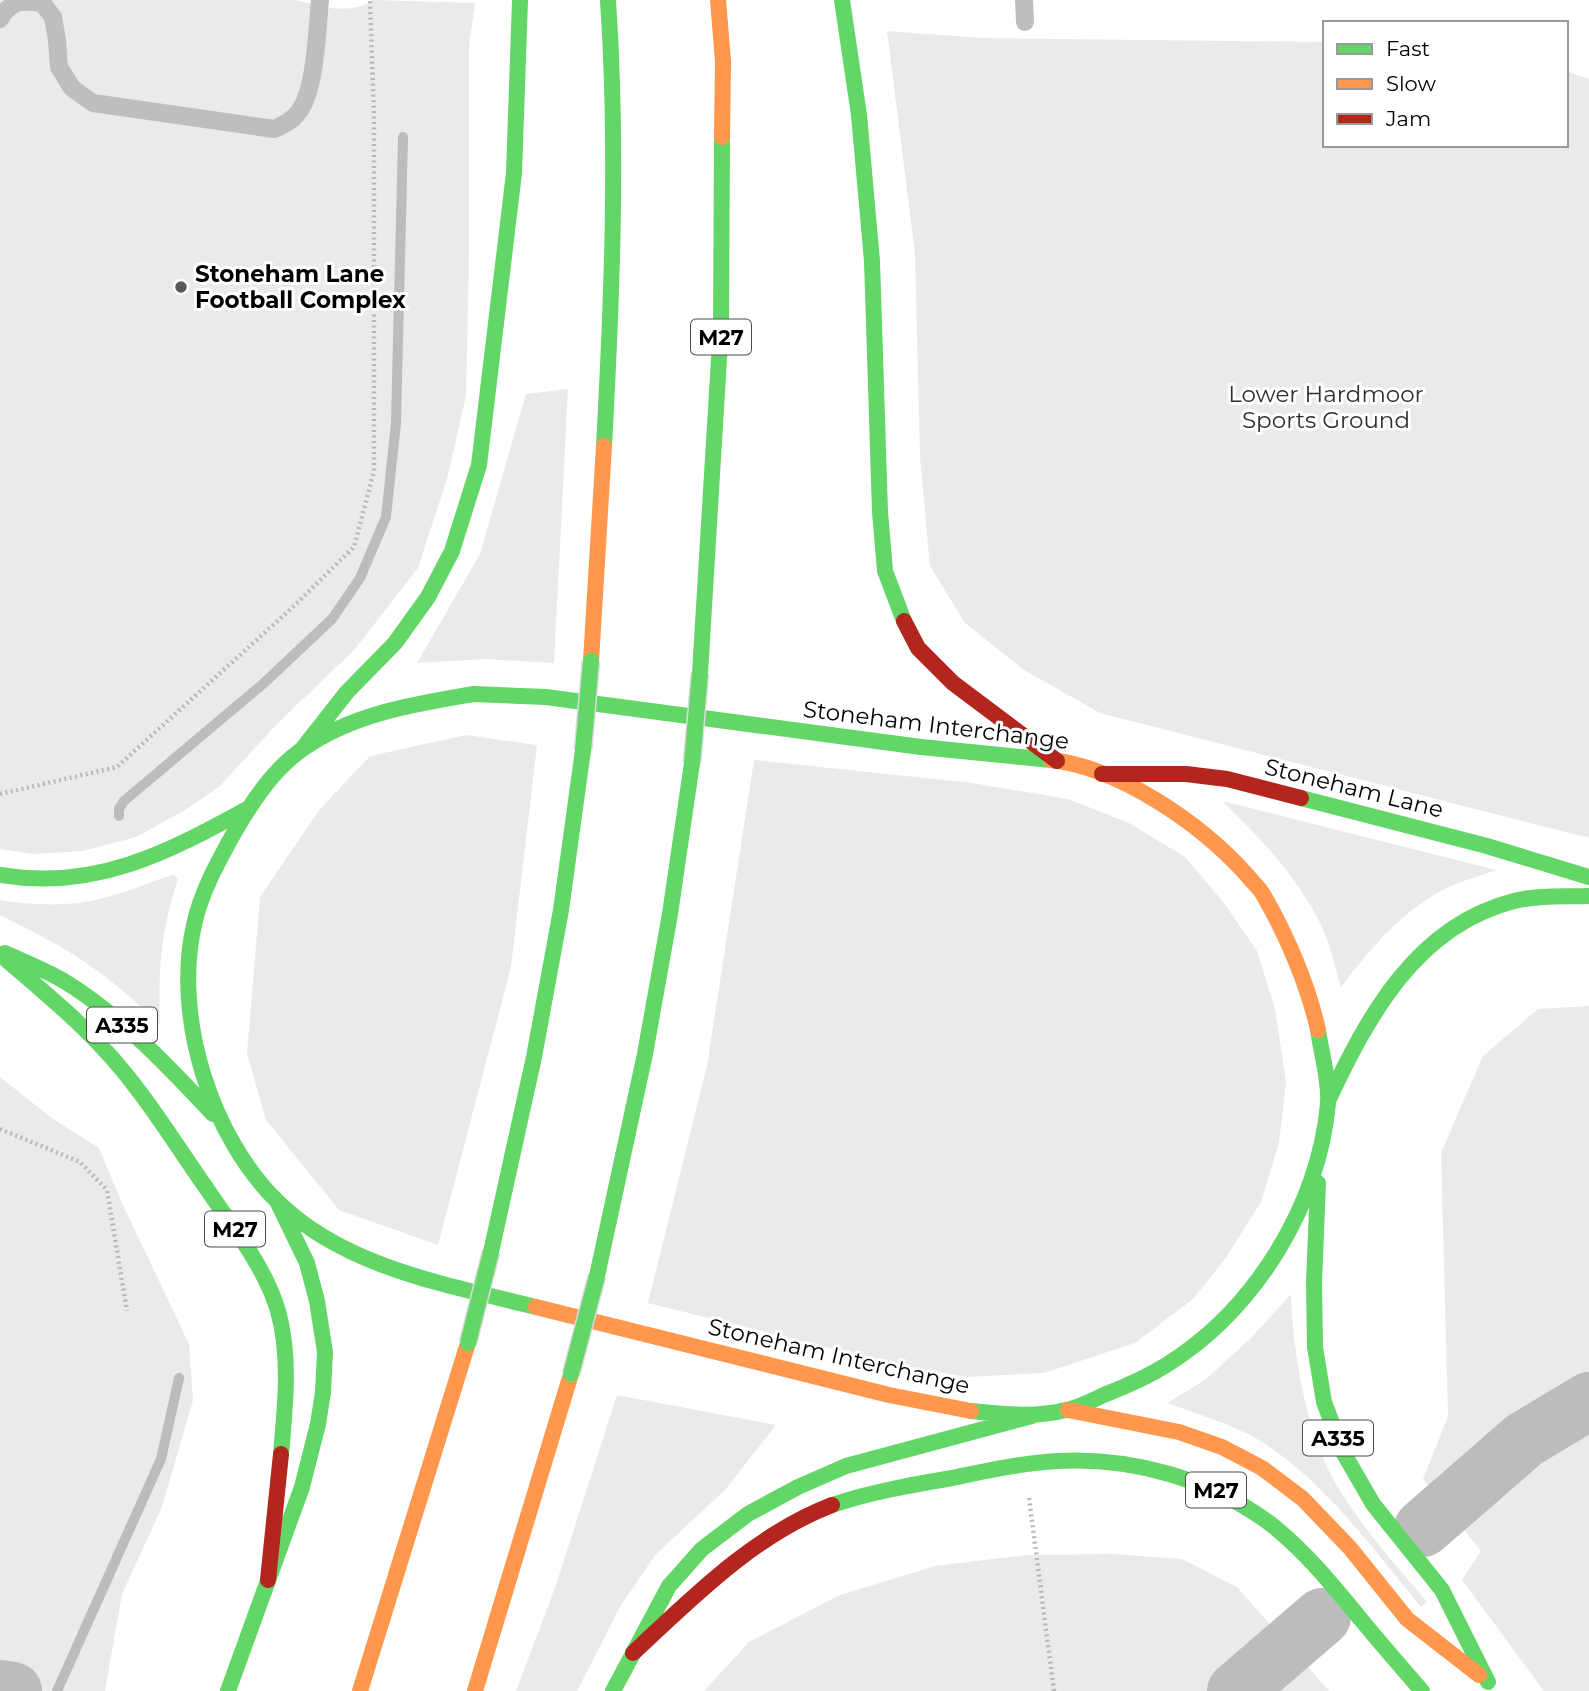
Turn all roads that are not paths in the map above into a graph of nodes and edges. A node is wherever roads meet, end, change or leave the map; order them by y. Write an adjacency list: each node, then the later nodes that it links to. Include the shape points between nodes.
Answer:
1 (320, 0): 7 (lane, via 305,102 289,122 274,129 93,103 72,88 59,67 53,17 42,3 25,0 7,8)
2 (520, 0): 9 (main road, via 514,173 479,465 452,551 428,597 395,643 347,692)
3 (608, 0): 27 (main road, bridge, via 611,321 591,661 561,910 534,1057 468,1343)
4 (718, 0): 28 (main road, M27, bridge, via 723,61 721,326 692,763 645,1054 597,1276)
5 (842, 0): 10 (main road, via 859,114 872,261 886,571 918,648 953,682)
6 (1024, 0): 8 (lane)
7 (0, 19)
8 (1025, 22)
9 (303, 748): 10 (main road, Stoneham Interchange, via 373,716 474,694 546,697); 12 (main road, Stoneham Interchange)
10 (1057, 761): 11 (main road, Stoneham Interchange)
11 (1102, 774): 14 (main road, Stoneham Lane, via 1227,779 1488,846); 17 (main road, Stoneham Interchange, via 1153,797 1193,826 1262,894 1303,978 1318,1028)
12 (247, 809): 13 (main road, via 131,867 61,879); 18 (main road, Stoneham Interchange, via 196,916 189,963 191,1023)
13 (0, 875)
14 (1589, 877)
15 (1589, 896): 17 (main road, via 1515,901 1472,916 1439,936 1389,987 1356,1040)
16 (0, 953): 18 (main road, A335, via 71,985 104,1009 155,1052); 23 (main road, M27, via 102,1046 132,1083 241,1238 278,1311 286,1399)
17 (1328, 1101): 19 (main road, Stoneham Interchange)
18 (224, 1126): 20 (main road, Stoneham Interchange)
19 (1320, 1153): 21 (main road, Stoneham Interchange, via 1297,1213 1270,1264 1233,1308 1168,1364); 25 (main road, A335, via 1314,1296 1315,1347 1324,1402 1343,1452 1373,1504 1442,1590)
20 (278, 1203): 22 (main road, Stoneham Interchange, via 323,1238 370,1261 435,1282 889,1395 959,1410); 23 (main road, M27, via 307,1263 325,1352 323,1392 309,1462)
21 (1068, 1410): 22 (main road, Stoneham Interchange); 25 (main road, A335, via 1179,1432 1262,1468 1303,1499 1407,1619)
22 (1032, 1416): 24 (main road, M27, via 846,1466 748,1514 702,1549 669,1586)
23 (268, 1580): 26 (main road, M27)
24 (633, 1653): 29 (main road, M27); 30 (main road, M27, via 750,1550 805,1517 869,1494 1025,1466 1059,1461 1117,1462 1217,1491 1256,1514 1316,1565)
25 (1491, 1687)
26 (228, 1691)
27 (359, 1691)
28 (475, 1691)
29 (613, 1691)
30 (1422, 1691)

